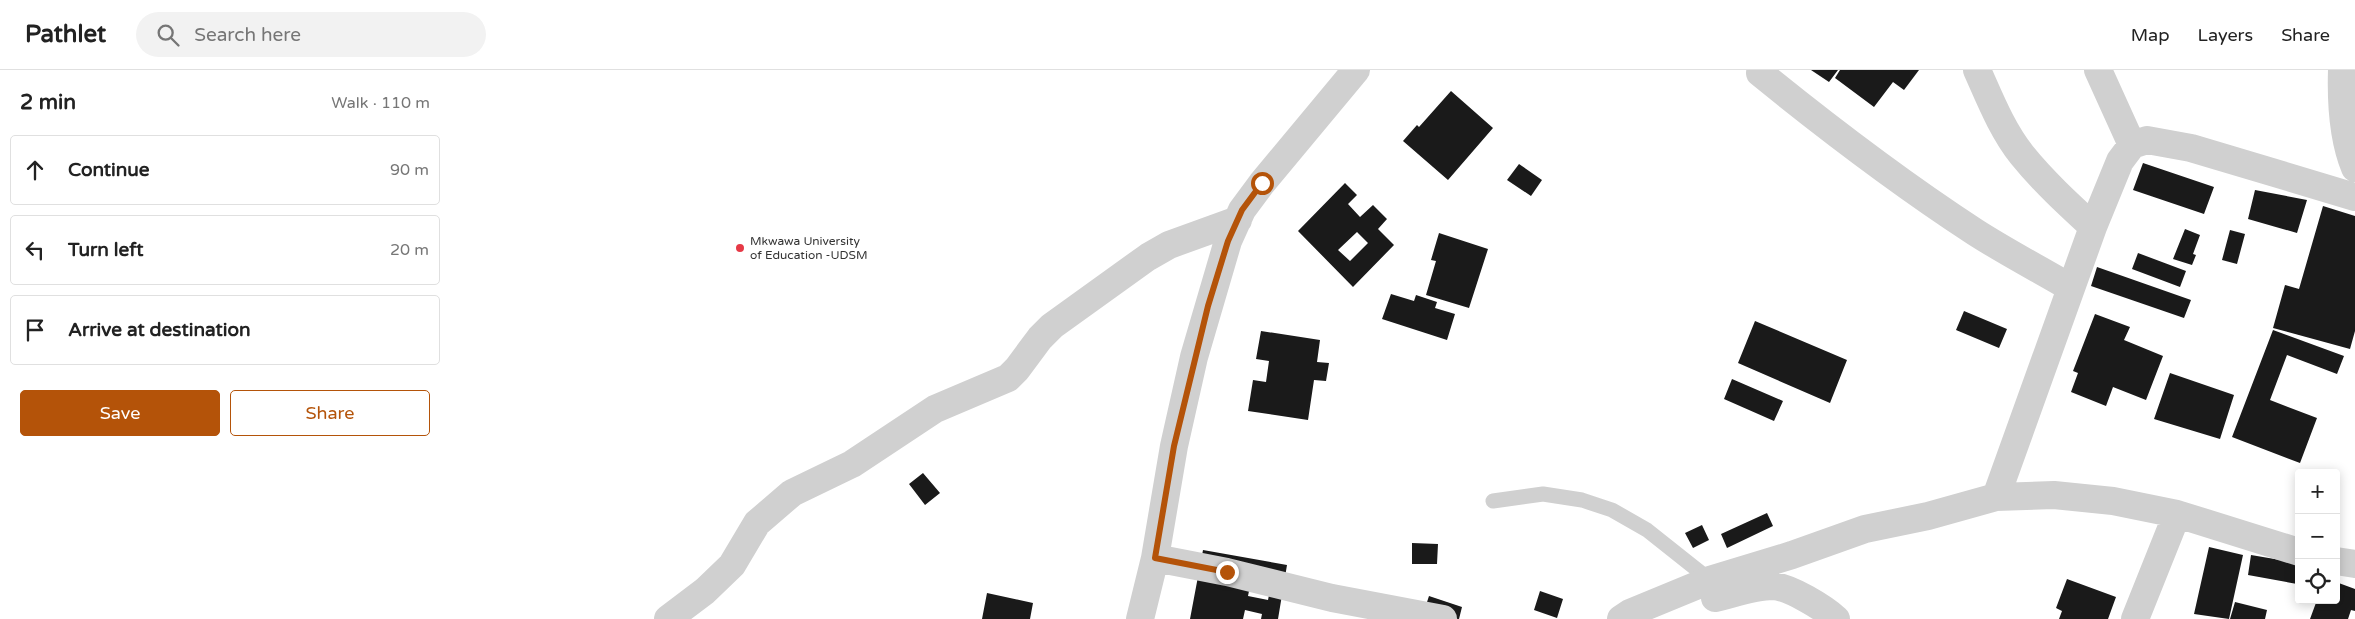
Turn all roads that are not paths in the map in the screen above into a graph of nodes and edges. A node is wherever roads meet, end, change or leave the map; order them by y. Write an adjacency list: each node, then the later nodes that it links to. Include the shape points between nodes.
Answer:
1 (1356, 70): 9 (street, via 1292,145 1242,210)
2 (1977, 70): 10 (street, via 2006,131 2022,154 2052,188)
3 (2098, 70): 6 (street)
4 (2342, 70): 7 (street, via 2345,126)
5 (1760, 73): 11 (street, via 1840,138 1914,191 1976,233)
6 (2132, 145): 8 (street, via 2147,140 2191,148); 10 (street, via 2120,161)
7 (2355, 168)
8 (2355, 197)
9 (1238, 220): 16 (street, via 1224,252 1194,357 1174,446); 20 (street, via 1169,245 1148,257 1052,326 1008,378 935,409 852,464 792,494 758,523 732,565)
10 (2093, 226): 11 (street)
11 (2070, 288): 12 (street)
12 (1996, 497): 14 (street, via 2054,495); 19 (street, via 1865,529 1792,555)
13 (1493, 501): 19 (lane, via 1543,494 1582,500 1612,510 1646,530)
14 (2177, 514): 15 (street); 25 (street)
15 (2295, 551)
16 (1155, 558): 21 (street); 22 (street)
17 (2340, 562): 18 (street)
18 (2355, 564)
19 (1715, 599): 23 (street, via 1630,613); 24 (street, via 1778,587 1818,606)
20 (668, 619)
21 (1140, 619)
22 (1442, 619)
23 (1621, 619)
24 (1836, 619)
25 (2135, 619)

